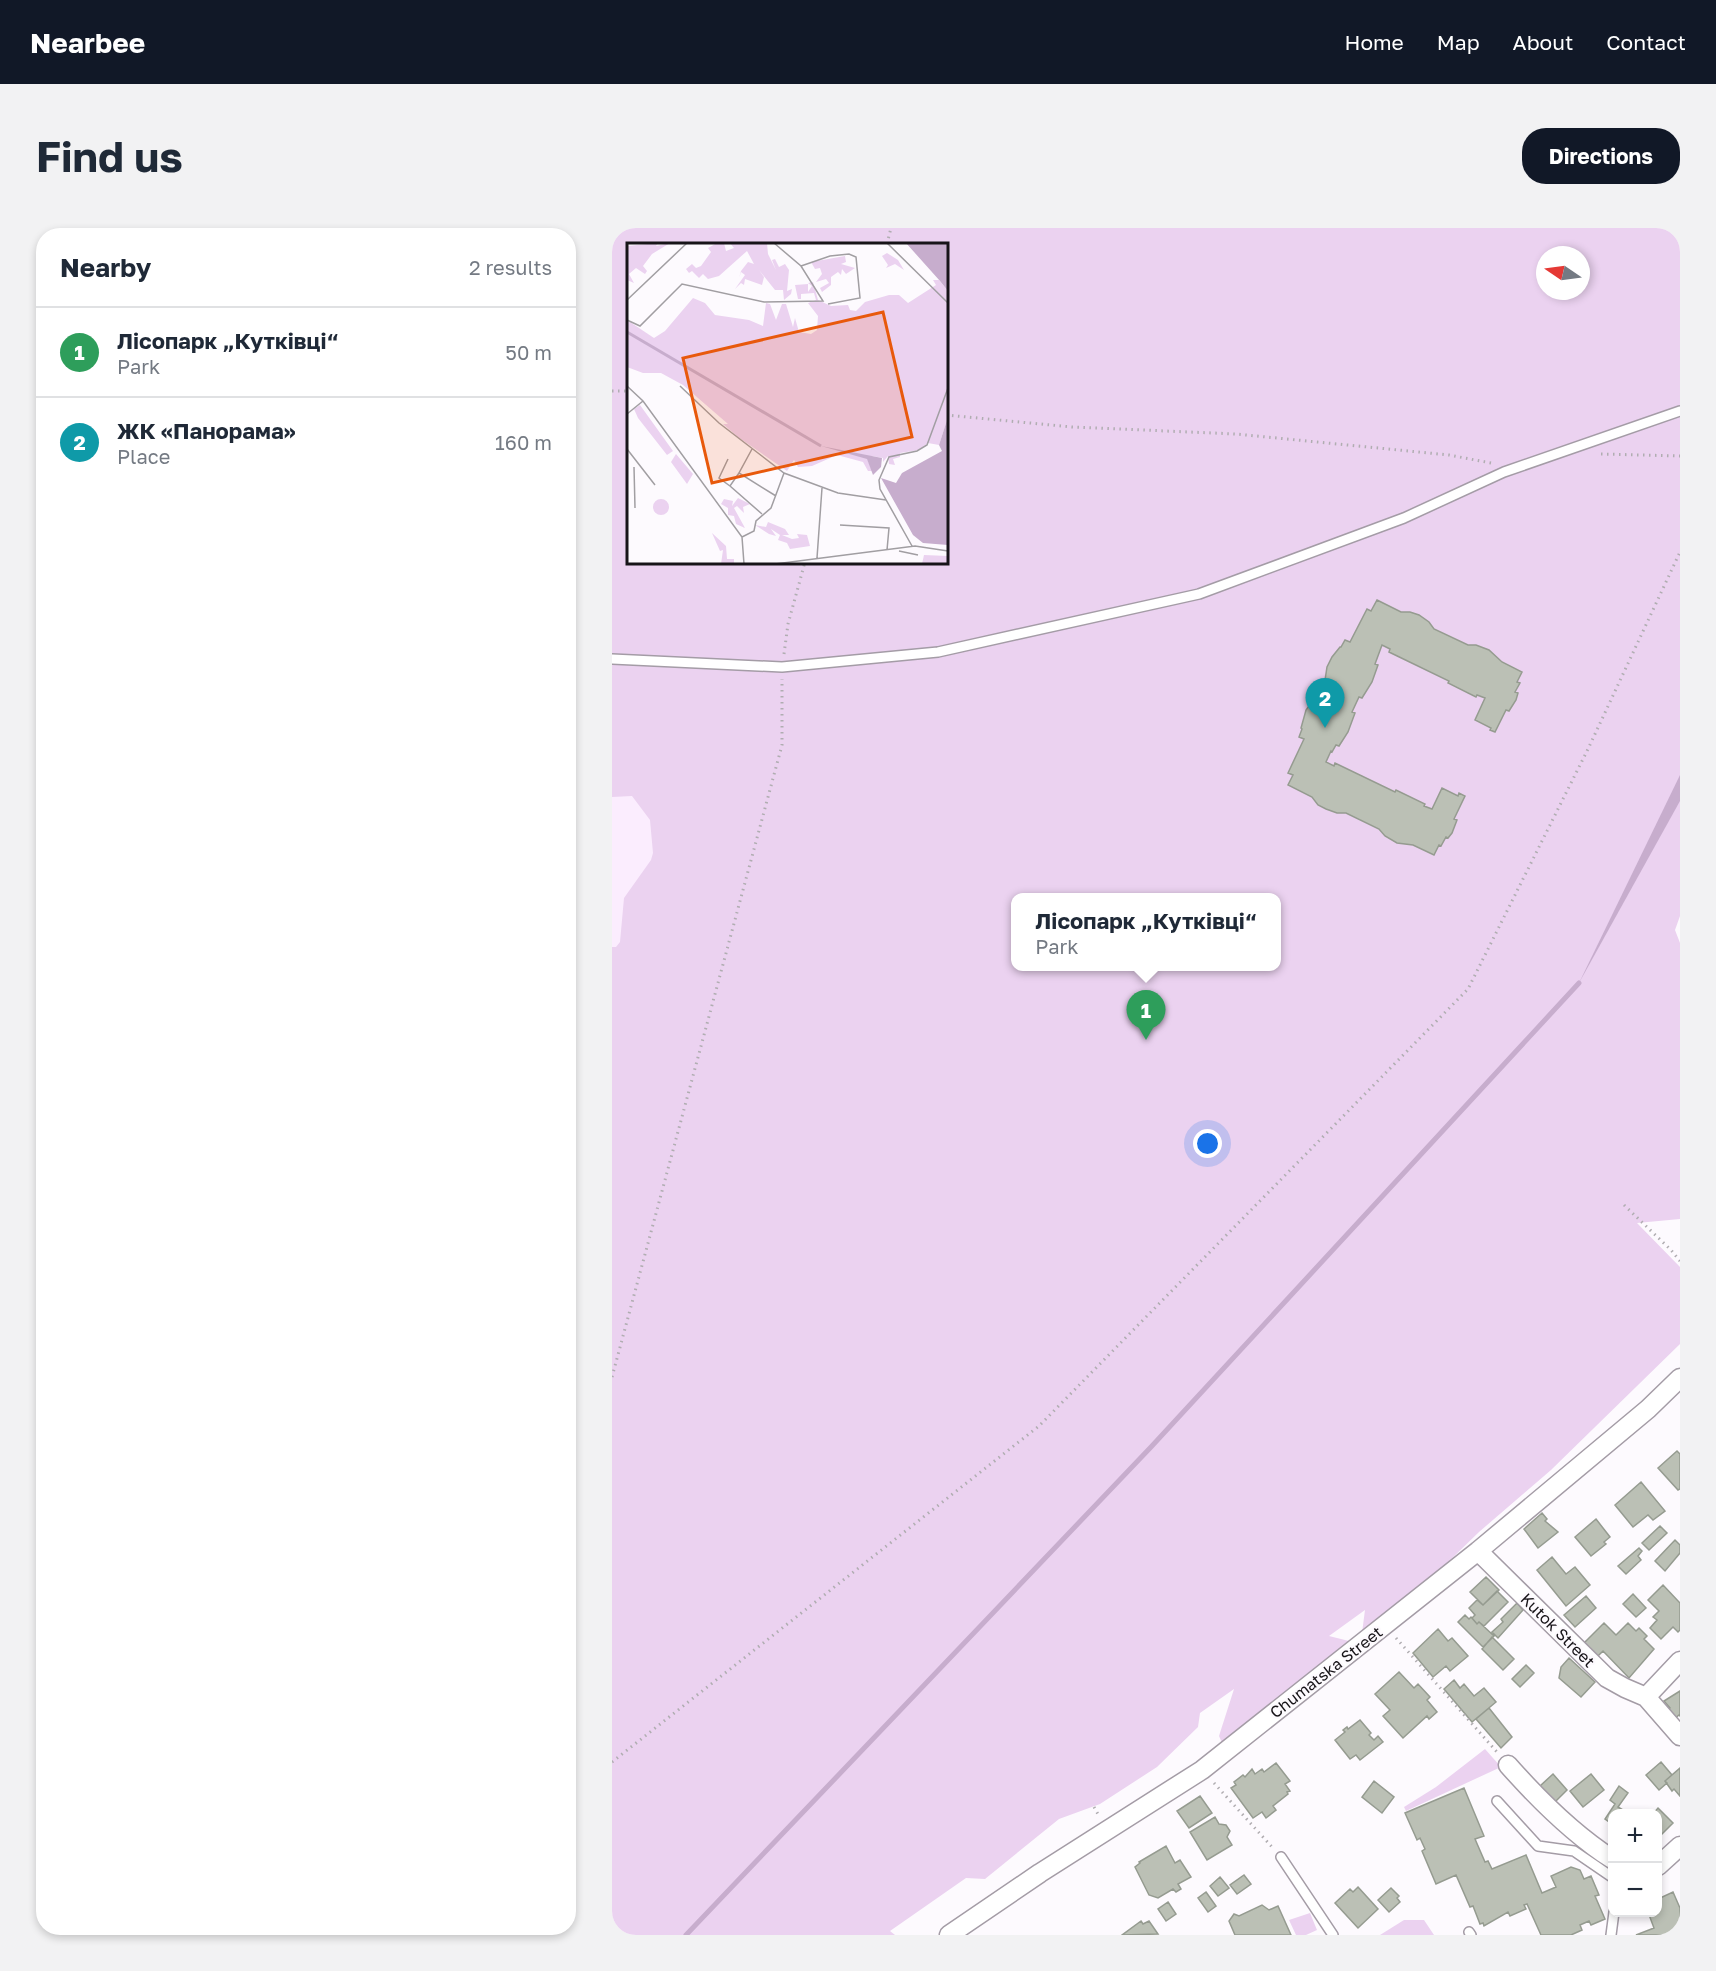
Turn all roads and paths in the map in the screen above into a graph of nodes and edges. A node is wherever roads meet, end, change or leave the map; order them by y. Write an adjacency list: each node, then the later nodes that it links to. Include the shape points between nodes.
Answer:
1 (891, 228): 2 (path)
2 (887, 243)
3 (1680, 411): 7 (lane)
4 (948, 415): 7 (path, via 1072,427 1236,434 1449,455 1490,462)
5 (1593, 453): 6 (path)
6 (1680, 456)
7 (1504, 472): 11 (lane, via 1404,518 1199,594 938,652)
8 (1680, 552): 21 (path, via 1588,749 1468,989 1039,1426)
9 (804, 564): 11 (path, via 788,624)
10 (612, 659): 11 (lane)
11 (782, 667): 14 (path, via 782,746)
12 (1624, 1205): 13 (path)
13 (1680, 1262)
14 (612, 1377)
15 (1680, 1378): 16 (street, Chumatska Street)
16 (1478, 1551): 17 (street, Chumatska Street); 19 (street, Kutok Street, via 1607,1678)
17 (1384, 1626): 22 (path); 23 (street, Chumatska Street)
18 (1680, 1661): 19 (street)
19 (1646, 1697): 20 (street, Kutok Street)
20 (1680, 1736)
21 (612, 1762)
22 (1508, 1765): 26 (street, via 1582,1839)
23 (1203, 1770): 27 (path); 31 (street, Chumatska Street)
24 (1497, 1801): 29 (lane, via 1538,1846 1574,1851)
25 (1680, 1846): 28 (street)
26 (1608, 1856)
27 (1281, 1857): 32 (lane)
28 (1661, 1863)
29 (1608, 1874)
30 (1613, 1917): 33 (lane)
31 (949, 1935)
32 (1333, 1935)
33 (1611, 1935)

